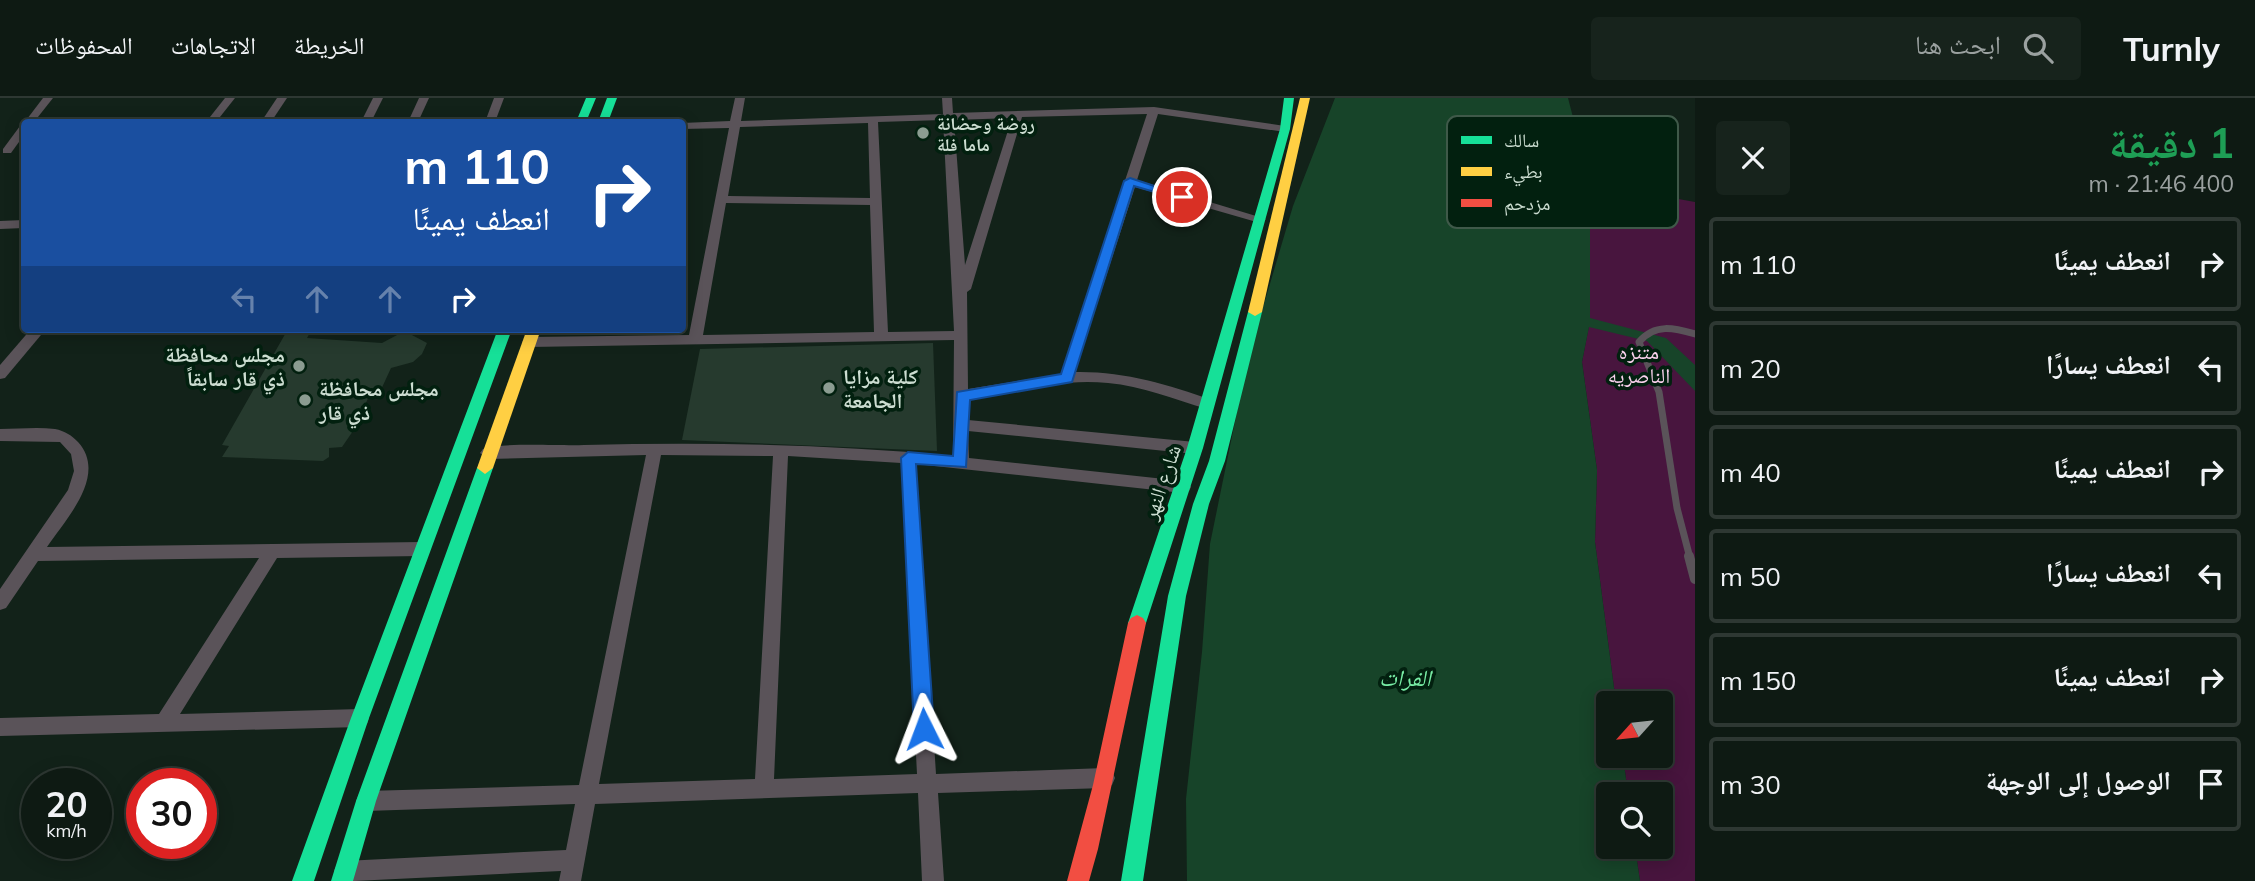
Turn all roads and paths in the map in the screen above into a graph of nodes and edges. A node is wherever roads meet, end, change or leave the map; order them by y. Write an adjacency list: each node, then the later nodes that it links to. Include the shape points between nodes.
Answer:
1 (48, 98): 16 (street)
2 (230, 98): 17 (street)
3 (282, 98): 18 (street)
4 (378, 98): 19 (street)
5 (424, 98): 20 (street)
6 (499, 98): 21 (street)
7 (590, 98): 22 (main road)
8 (612, 98): 23 (main road)
9 (740, 98): 25 (street)
10 (947, 98): 15 (street)
11 (1289, 98): 27 (main road, شارع النهر)
12 (1305, 98): 78 (main road, via 1217,461 1177,596)
13 (1154, 110): 14 (street); 27 (street); 30 (street)
14 (1018, 114): 15 (street); 36 (street)
15 (950, 116): 24 (street); 36 (street)
16 (31, 119)
17 (213, 119)
18 (268, 119)
19 (368, 119)
20 (414, 119)
21 (492, 119)
22 (582, 119)
23 (604, 119)
24 (873, 119): 25 (street); 32 (street)
25 (735, 123): 26 (street); 31 (street)
26 (686, 127)
27 (1285, 129): 33 (main road, شارع النهر)
28 (21, 132): 29 (street)
29 (4, 152)
30 (1130, 181): 33 (street); 45 (street)
31 (721, 199): 32 (street); 43 (street)
32 (876, 202): 42 (street)
33 (1260, 219): 47 (main road, شارع النهر)
34 (21, 224): 35 (street)
35 (0, 225)
36 (961, 298): 40 (street)
37 (36, 333): 44 (street)
38 (503, 333): 57 (main road)
39 (1695, 334): 60 (lane, via 1661,327 1639,342 1659,392 1677,508)
40 (962, 335): 42 (street); 46 (street)
41 (531, 336): 43 (street); 53 (main road)
42 (881, 336): 43 (street)
43 (695, 339)
44 (0, 374)
45 (1066, 379): 46 (street); 47 (street, via 1135,383)
46 (962, 396): 48 (street)
47 (1207, 404): 50 (main road, شارع النهر)
48 (962, 425): 50 (street); 55 (street)
49 (0, 435): 59 (street, via 56,435 73,445 81,461 81,481)
50 (1195, 447): 56 (main road, شارع النهر)
51 (656, 449): 52 (street); 53 (street); 70 (street)
52 (781, 450): 54 (street); 69 (street)
53 (488, 453): 63 (main road)
54 (908, 458): 55 (street); 68 (street)
55 (961, 463): 56 (street)
56 (1183, 487): 67 (main road, شارع النهر, via 1139,613)
57 (422, 549): 58 (street); 62 (main road)
58 (272, 551): 59 (street); 65 (street)
59 (33, 554): 61 (street)
60 (1695, 579)
61 (0, 603)
62 (390, 637): 63 (main road); 64 (main road)
63 (424, 638): 71 (main road)
64 (360, 718): 65 (street); 74 (main road)
65 (164, 723): 66 (street)
66 (0, 727)
67 (1105, 778): 68 (street); 77 (main road, شارع النهر)
68 (927, 783): 69 (street); 76 (street)
69 (764, 789): 70 (street)
70 (588, 794): 71 (street); 72 (street)
71 (366, 801): 73 (main road)
72 (575, 860): 73 (street); 75 (street)
73 (343, 876)
74 (303, 881)
75 (570, 881)
76 (933, 881)
77 (1078, 881)
78 (1132, 881)

